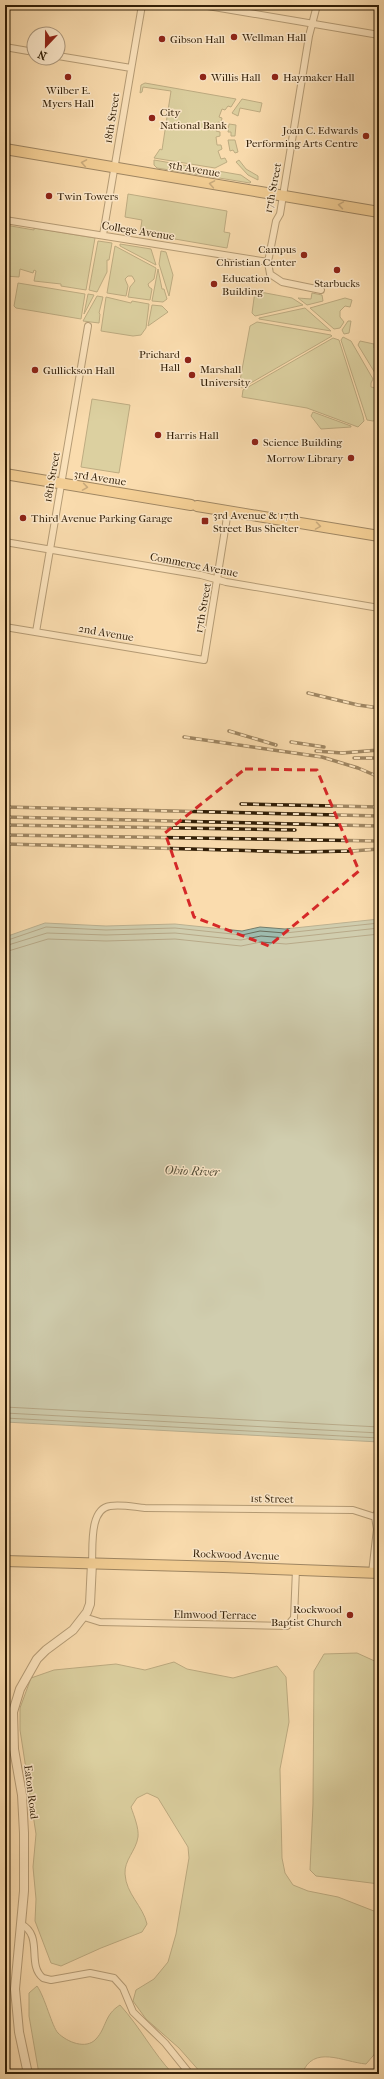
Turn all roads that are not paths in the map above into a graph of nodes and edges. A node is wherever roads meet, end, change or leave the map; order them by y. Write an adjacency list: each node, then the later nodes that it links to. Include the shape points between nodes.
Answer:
1 (142, 5): 9 (street, 18th Street)
2 (202, 5): 4 (street)
3 (317, 5): 4 (street, 17th Street)
4 (312, 24): 5 (street); 12 (street, 17th Street)
5 (379, 36)
6 (5, 47): 7 (street)
7 (26, 51)
8 (66, 57): 9 (street)
9 (131, 68): 11 (street, 18th Street)
10 (5, 149): 11 (main road, 5th Avenue, one-way to 10)
11 (114, 168): 12 (main road, 5th Avenue, one-way to 11); 15 (street, 18th Street)
12 (283, 196): 13 (main road, 5th Avenue, one-way to 12); 16 (street, 17th Street)
13 (379, 212)
14 (5, 220): 15 (street, College Avenue)
15 (103, 235): 16 (street, College Avenue)
16 (268, 262): 17 (street, via 270,274 277,280)
17 (321, 290)
18 (88, 326): 20 (street, 18th Street)
19 (5, 474): 20 (main road, 3rd Avenue)
20 (61, 483): 21 (main road, 3rd Avenue, one-way to 21); 24 (street, 18th Street)
21 (228, 511): 22 (main road, 3rd Avenue, one-way to 22); 25 (street, 17th Street)
22 (379, 536)
23 (5, 542): 24 (street, Commerce Avenue)
24 (50, 550): 25 (street, Commerce Avenue); 28 (street, 18th Street)
25 (218, 580): 26 (street, Commerce Avenue); 29 (street, 17th Street)
26 (379, 608)
27 (5, 627): 28 (street, 2nd Avenue)
28 (36, 632): 29 (street, 2nd Avenue)
29 (204, 660)
30 (379, 1509): 31 (street)
31 (375, 1517): 33 (street, 1st Street, via 353,1510 111,1506 99,1512); 35 (street)
32 (5, 1561): 33 (main road, Rockwood Avenue)
33 (92, 1563): 34 (main road, Rockwood Avenue); 36 (street, Eaton Road, via 90,1604)
34 (296, 1569): 35 (main road, Rockwood Avenue); 36 (street, Elmwood Terrace, via 294,1618 287,1626 100,1622)
35 (375, 1573)
36 (84, 1617): 37 (street, Eaton Road, via 73,1630 37,1660 15,1700 13,1742 22,1795 24,1834)
37 (21, 1924): 38 (street, Eaton Road, via 15,1989); 39 (street, via 32,1933 37,1968 43,1978 51,1980 90,1973 114,1978 123,1988 133,2012 165,2043)
38 (28, 2074)
39 (190, 2074)

